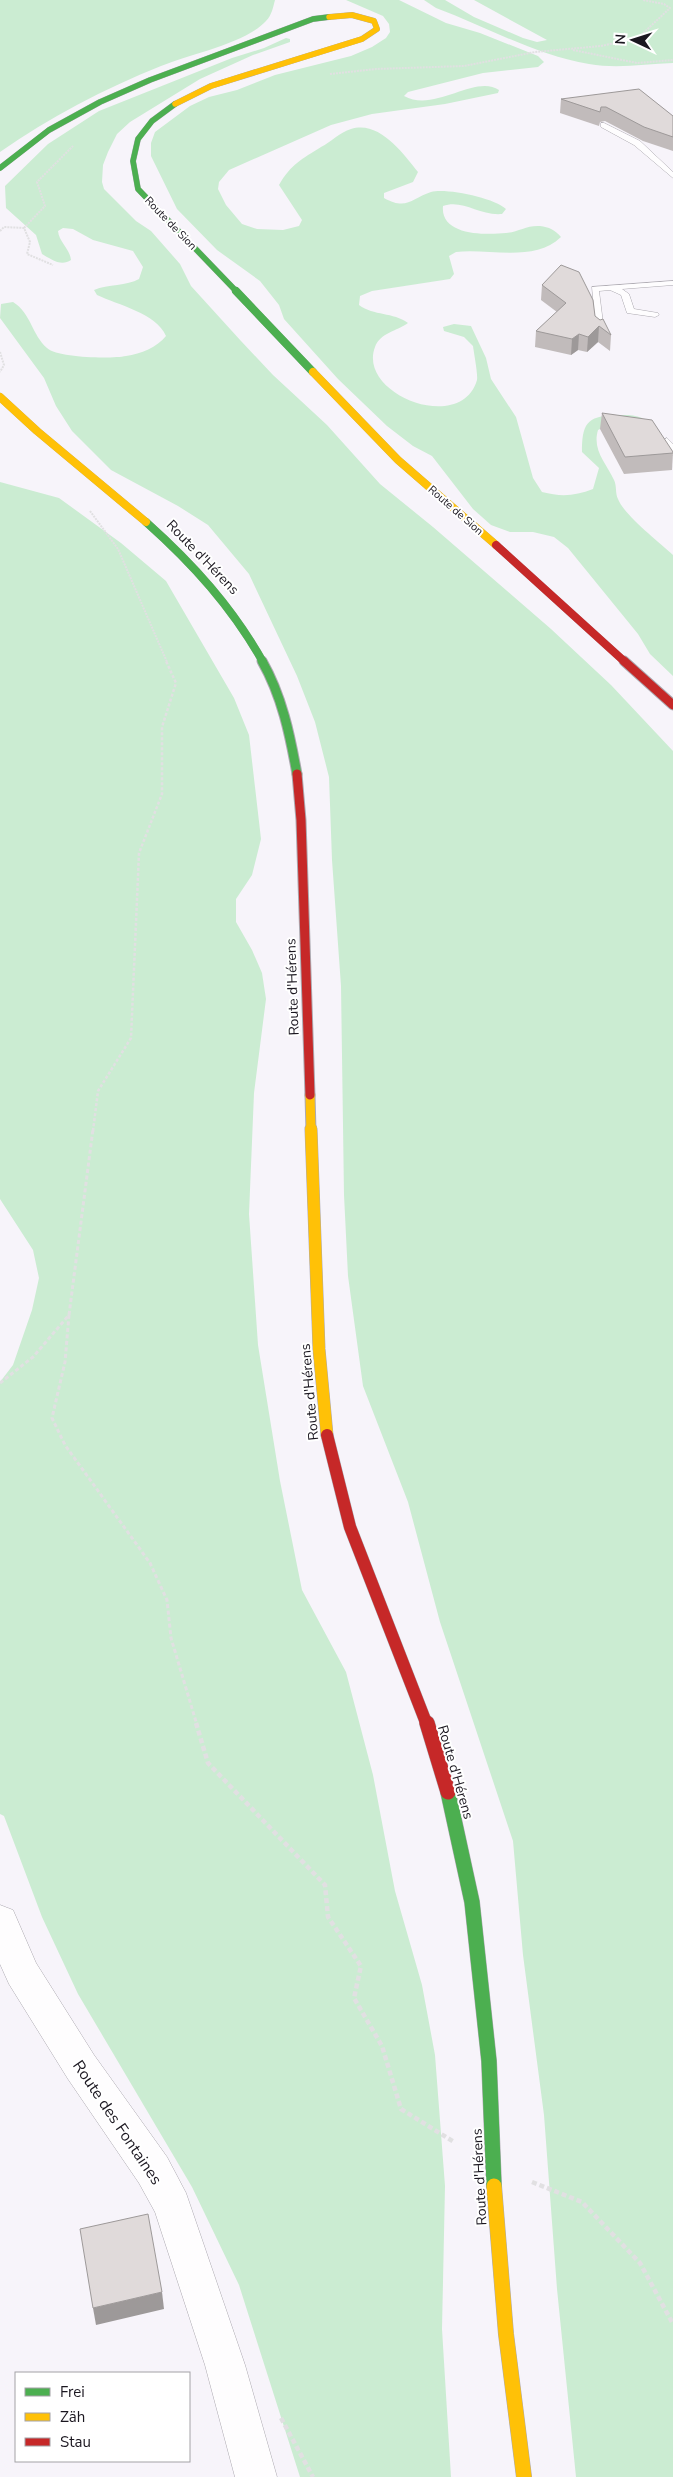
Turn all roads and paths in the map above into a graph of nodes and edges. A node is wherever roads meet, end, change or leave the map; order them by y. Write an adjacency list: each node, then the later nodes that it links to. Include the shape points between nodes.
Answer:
1 (643, 0): 2 (path, via 670,8 638,38)
2 (568, 49): 3 (path, via 636,63); 4 (path, via 464,66)
3 (673, 60)
4 (330, 74)
5 (604, 125): 7 (lane, via 637,143)
6 (0, 168): 20 (main road, Route de Sion, via 49,130 150,80 320,17 352,15 374,22 377,29 362,39 211,88 164,112 140,134 135,145 133,174 138,189 398,460 567,607)
7 (673, 176)
8 (0, 230): 9 (path, via 4,227 24,228 30,242 27,254)
9 (53, 266)
10 (673, 283): 11 (lane)
11 (612, 288): 12 (lane, via 625,294 630,311); 13 (lane, via 591,287)
12 (655, 315)
13 (600, 331)
14 (0, 352): 15 (path, via 4,364)
15 (0, 372)
16 (0, 397): 19 (main road, Route d'Hérens)
17 (667, 441): 18 (lane)
18 (673, 452)
19 (74, 464): 21 (path, via 82,498 118,549 176,683 162,727 162,794 139,852 131,1038 98,1091); 24 (main road, Route d'Hérens, via 147,521 215,587 256,644 286,716 301,820 319,1348 325,1425 350,1527 426,1720 460,1840 472,1902 483,1991)
20 (673, 706)
21 (69, 1315): 22 (path, via 33,1357); 24 (path, via 65,1362 52,1418 65,1446 150,1563 167,1600 171,1638 208,1763 325,1885 328,1917 361,1966 354,1998 382,2046 401,2109)
22 (0, 1383)
23 (0, 1922): 26 (street, Route des Fontaines, via 22,1973 81,2067 153,2170 172,2206 225,2365)
24 (493, 2167): 25 (path, via 582,2202 640,2263); 27 (main road, Route d'Hérens, via 506,2334)
25 (673, 2324)
26 (256, 2477)
27 (524, 2477)

